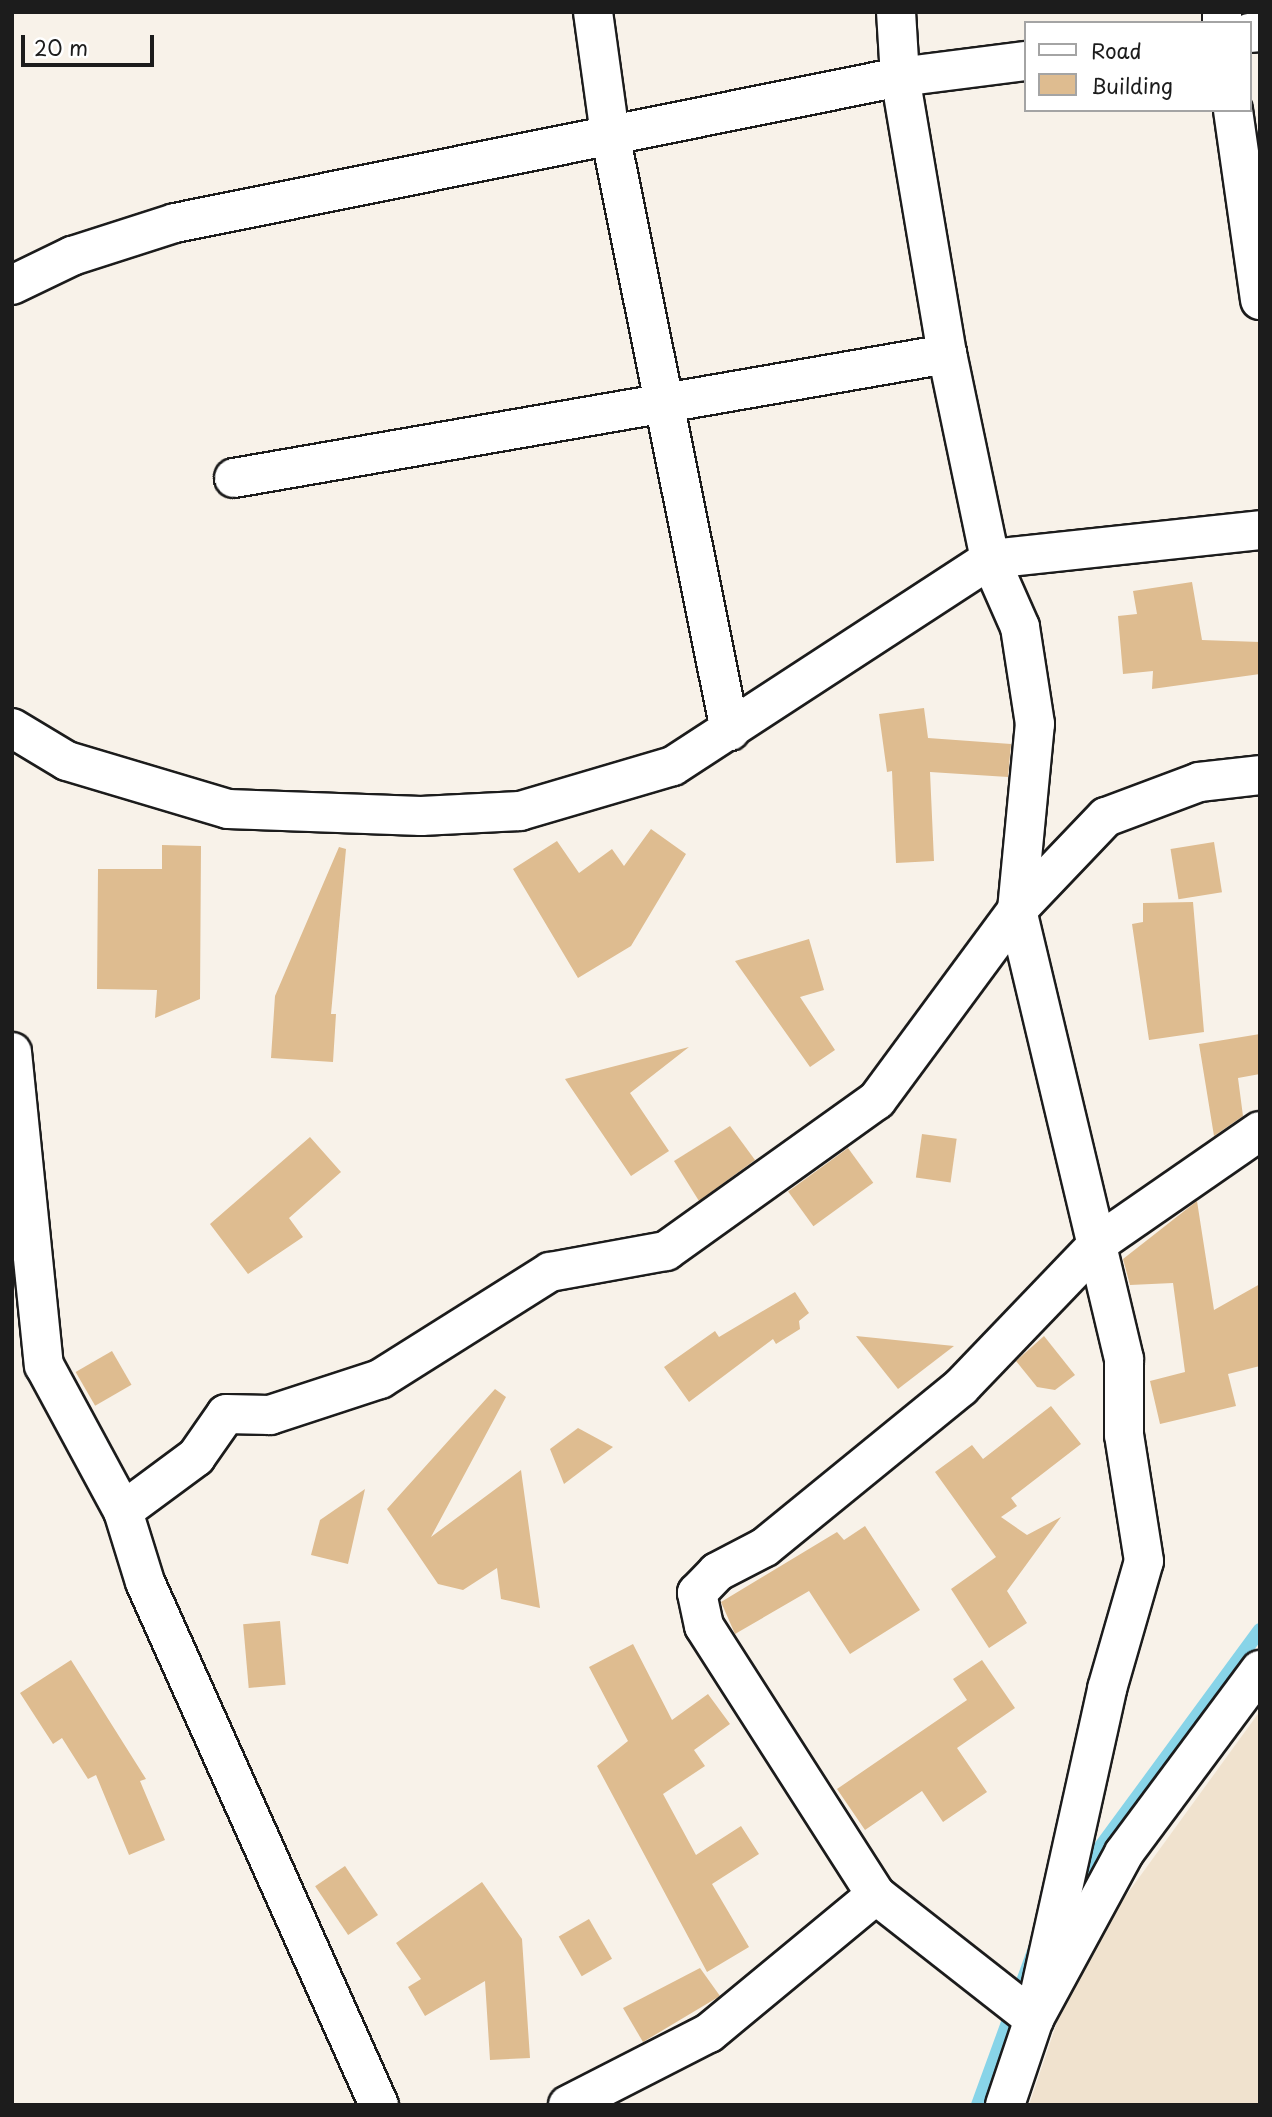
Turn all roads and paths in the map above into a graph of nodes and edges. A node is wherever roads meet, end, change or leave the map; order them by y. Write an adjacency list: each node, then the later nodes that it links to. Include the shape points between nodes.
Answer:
1 (593, 12): 6 (street)
2 (895, 12): 4 (street)
3 (1024, 61): 4 (street)
4 (900, 77): 6 (street); 9 (street)
5 (1233, 112): 8 (street)
6 (610, 134): 7 (street, via 174,223 72,256); 10 (street)
7 (12, 285)
8 (1260, 300)
9 (947, 354): 10 (street); 13 (street)
10 (662, 401): 11 (street); 15 (street)
11 (234, 478)
12 (1260, 530): 13 (street)
13 (990, 559): 15 (street); 17 (street, via 1020,627 1035,724)
14 (12, 728): 15 (street, via 67,761 228,809 421,816 520,811 604,790 673,766)
15 (730, 731)
16 (1260, 775): 17 (street, via 1199,782 1106,817)
17 (1017, 910): 20 (street); 21 (street, via 877,1100 666,1251 550,1272 380,1379 270,1415 226,1414 196,1457)
18 (12, 1052): 21 (street, via 44,1364)
19 (1260, 1131): 20 (street)
20 (1101, 1241): 23 (street, via 961,1387 765,1547 717,1572 696,1593 704,1626); 24 (street, via 1124,1359 1124,1435 1144,1560 1107,1689)
21 (123, 1511): 25 (street, via 145,1582)
22 (1260, 1670): 24 (street, via 1124,1853)
23 (876, 1895): 24 (street); 26 (street, via 709,2033)
24 (1034, 2019): 27 (street)
25 (379, 2105)
26 (568, 2105)
27 (1005, 2105)

